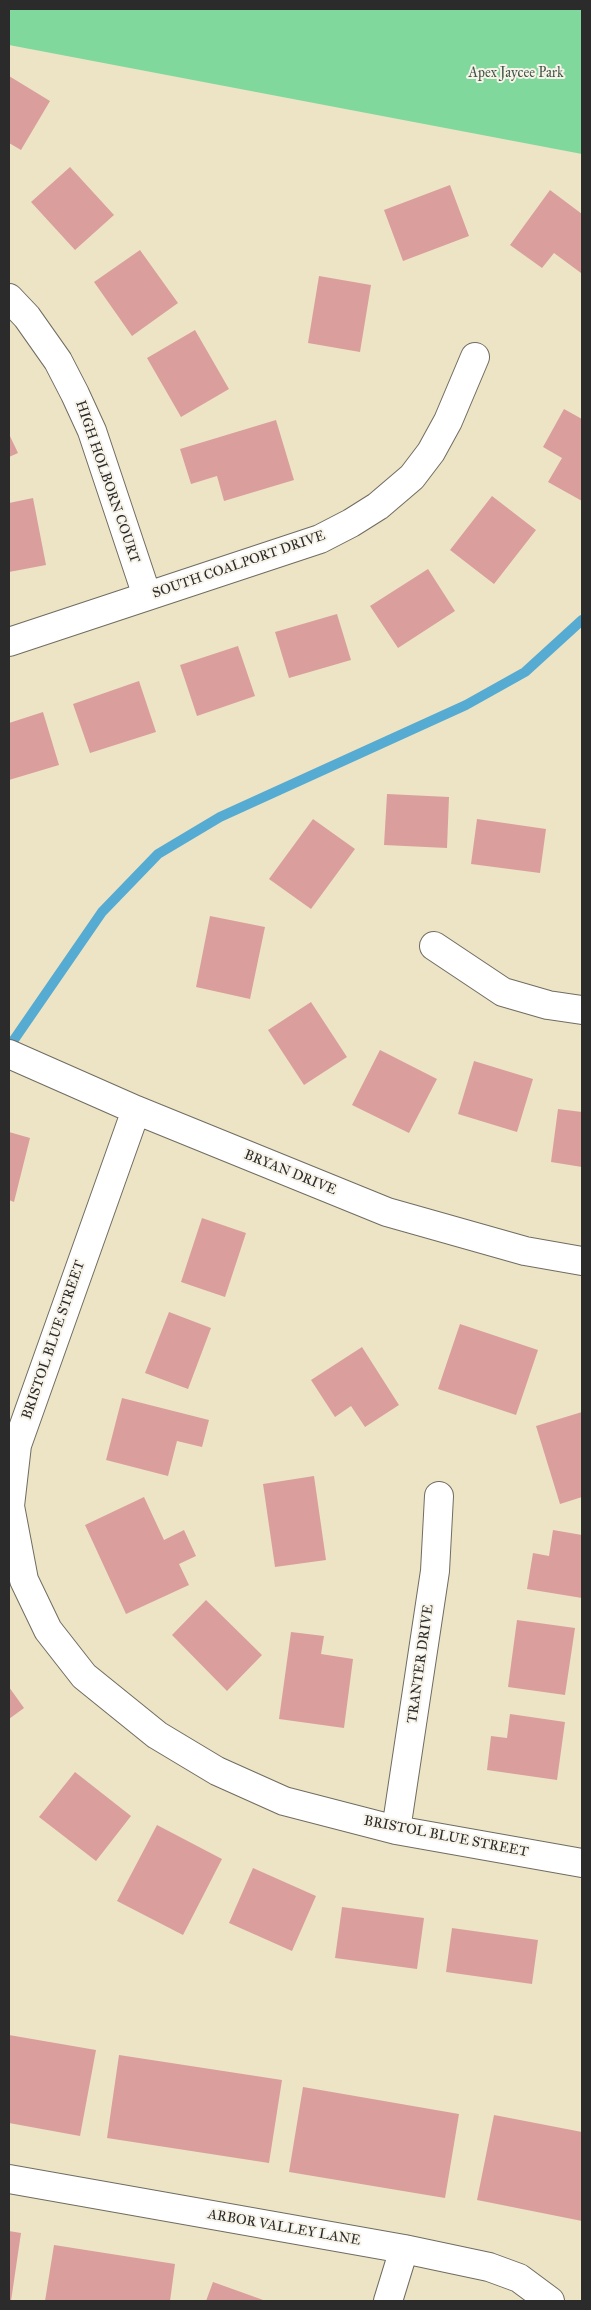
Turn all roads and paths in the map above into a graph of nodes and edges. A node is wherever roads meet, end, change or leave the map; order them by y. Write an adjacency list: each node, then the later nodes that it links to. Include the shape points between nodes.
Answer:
1 (9, 298): 3 (street, HIGH HOLBORN COURT, via 27,317 58,361 76,394 92,431)
2 (475, 357): 3 (street, SOUTH COALPORT DRIVE, via 448,422 431,452 412,477 378,506 320,539)
3 (147, 596): 4 (street, SOUTH COALPORT DRIVE)
4 (9, 642)
5 (434, 946): 6 (street, via 503,992 548,1005)
6 (582, 1010)
7 (9, 1054): 8 (street, BRYAN DRIVE)
8 (136, 1110): 9 (street, BRYAN DRIVE, via 387,1212 525,1251); 11 (street, BRISTOL BLUE STREET, via 17,1445 10,1506)
9 (582, 1261)
10 (439, 1496): 12 (street, TRANTER DRIVE, via 434,1571)
11 (16, 1583): 12 (street, BRISTOL BLUE STREET, via 84,1676 157,1735 217,1771 284,1801)
12 (396, 1830): 13 (street, BRISTOL BLUE STREET)
13 (582, 1863)
14 (9, 2179): 15 (street, ARBOR VALLEY LANE)
15 (404, 2249): 16 (street); 17 (street, ARBOR VALLEY LANE, via 489,2267 519,2278)
16 (388, 2301)
17 (550, 2301)

